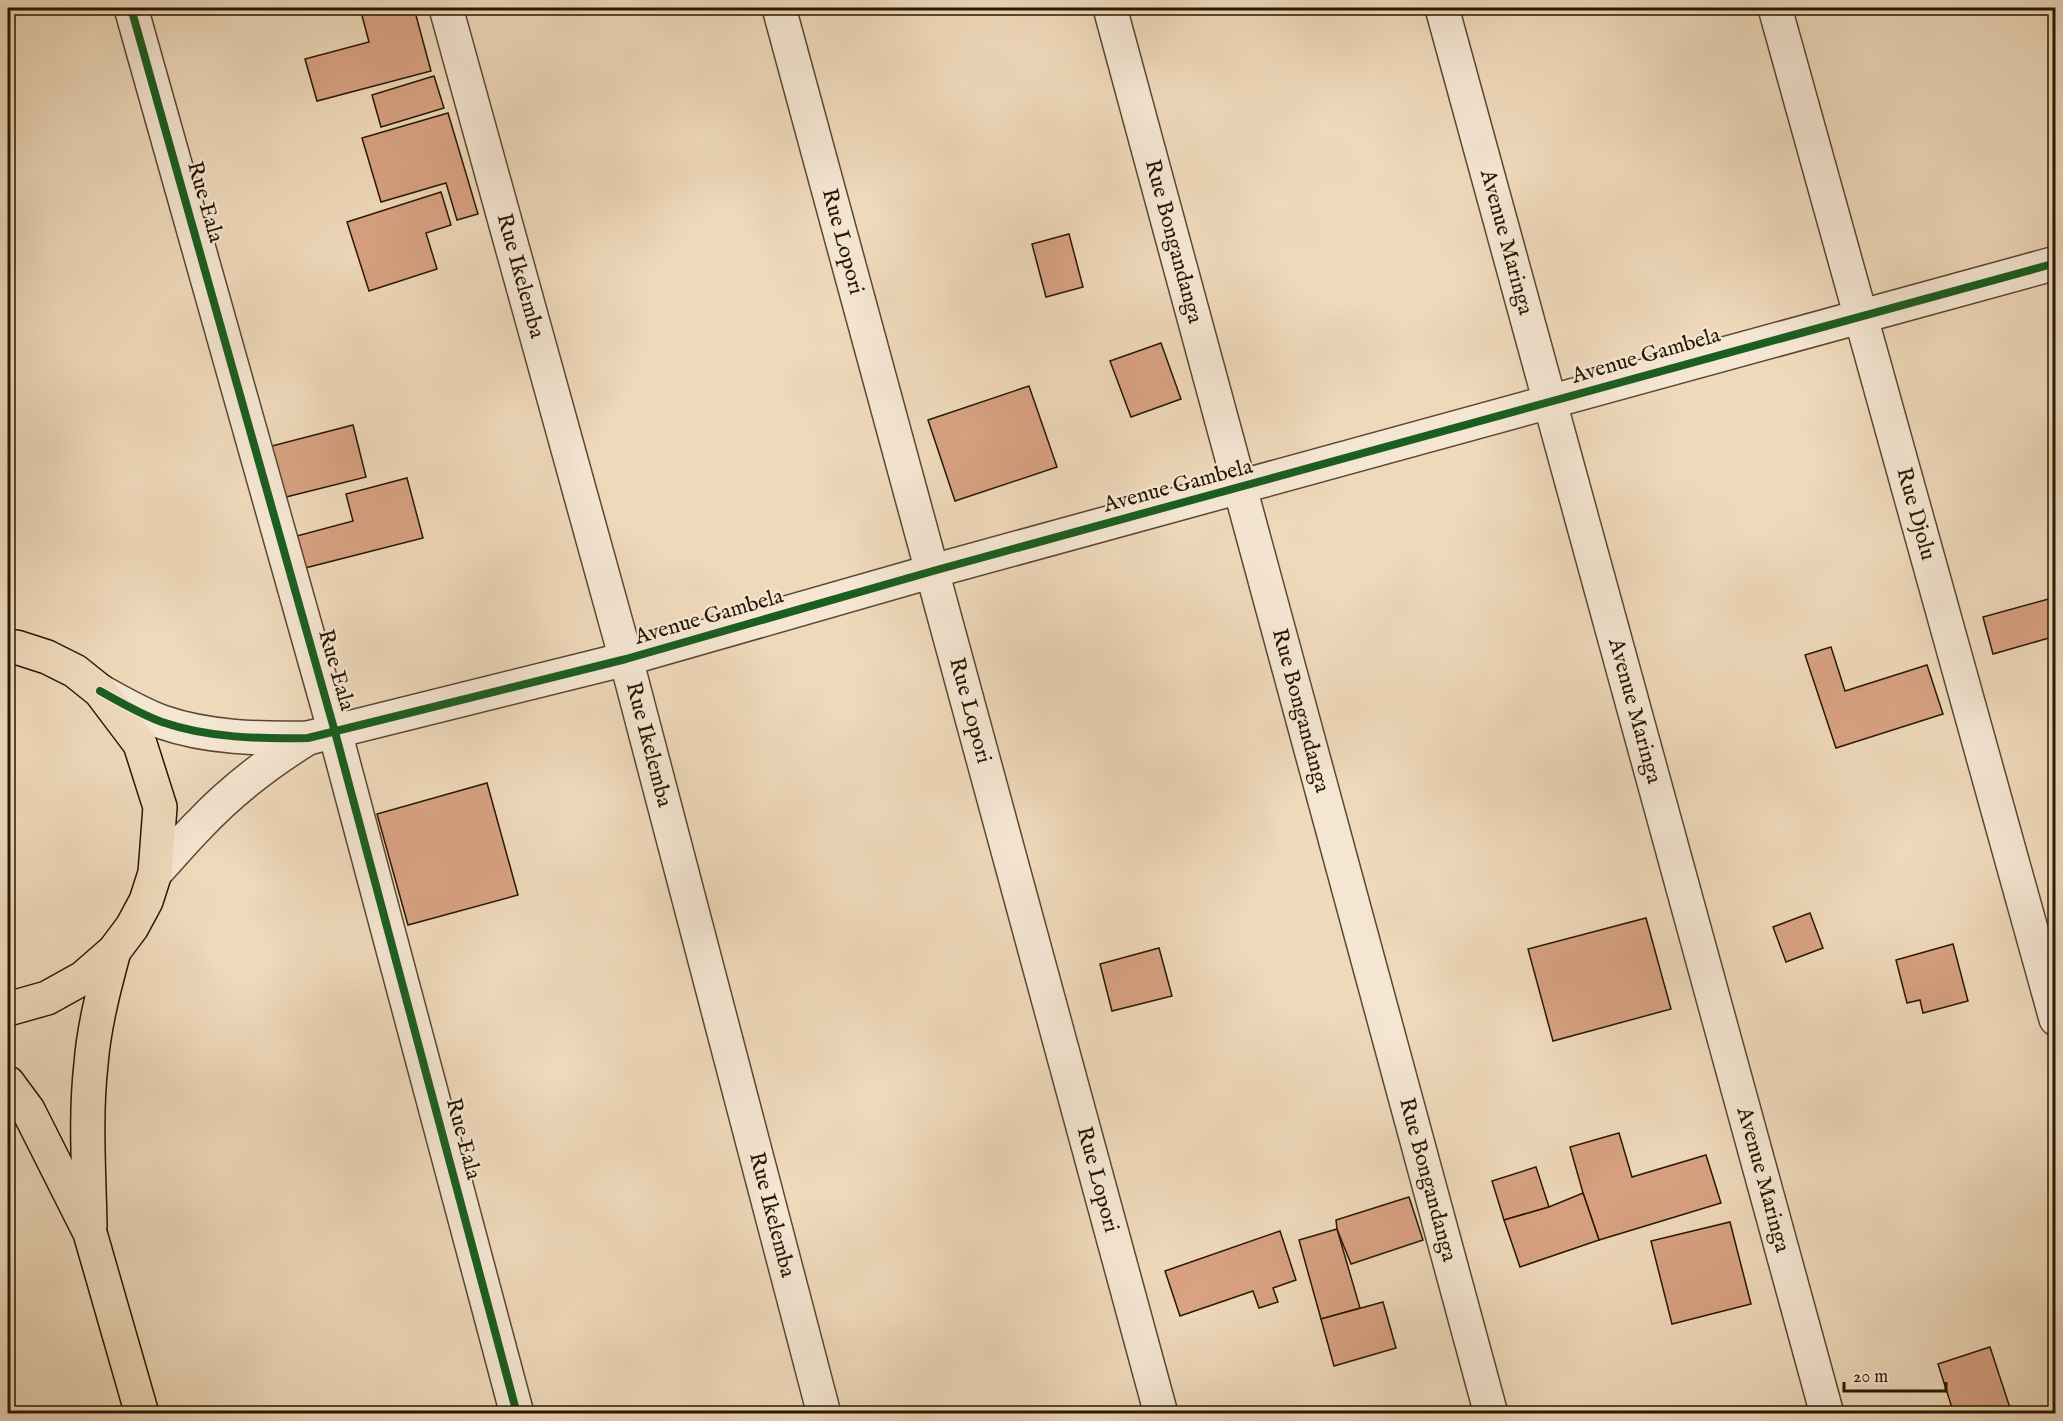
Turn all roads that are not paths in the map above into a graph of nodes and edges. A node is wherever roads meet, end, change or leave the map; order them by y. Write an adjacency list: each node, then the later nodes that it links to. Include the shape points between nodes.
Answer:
1 (131, 8): 15 (street, Rue Eala)
2 (446, 8): 13 (street, Rue Ikelemba)
3 (779, 8): 11 (street, Rue Lopori)
4 (1110, 8): 10 (street, Rue Bongandanga)
5 (1442, 8): 9 (street, Avenue Maringa)
6 (1775, 8): 8 (street, Rue Djolu)
7 (2055, 262): 8 (street, Avenue Gambela)
8 (1861, 315): 9 (street, Avenue Gambela); 19 (street, Rue Djolu)
9 (1550, 402): 10 (street, Avenue Gambela); 27 (street, Avenue Maringa)
10 (1241, 487): 11 (street, Avenue Gambela); 26 (street, Rue Bongandanga)
11 (933, 571): 13 (street, Avenue Gambela); 25 (street, Rue Lopori)
12 (10, 643): 14 (main road, via 75,671)
13 (626, 659): 15 (street, Avenue Gambela); 24 (street, Rue Ikelemba)
14 (100, 691): 15 (street, via 162,722 200,732 269,739); 16 (main road, via 140,744 160,807)
15 (321, 735): 16 (street, via 275,759 228,798); 23 (street, Rue Eala)
16 (155, 873): 17 (main road, via 146,901)
17 (114, 951): 18 (main road, via 83,978 47,998); 21 (main road, via 91,1063)
18 (8, 1009)
19 (2055, 1019)
20 (8, 1083): 21 (main road, via 28,1110)
21 (90, 1233): 22 (main road)
22 (142, 1413)
23 (517, 1413)
24 (824, 1413)
25 (1161, 1413)
26 (1491, 1413)
27 (1827, 1413)

